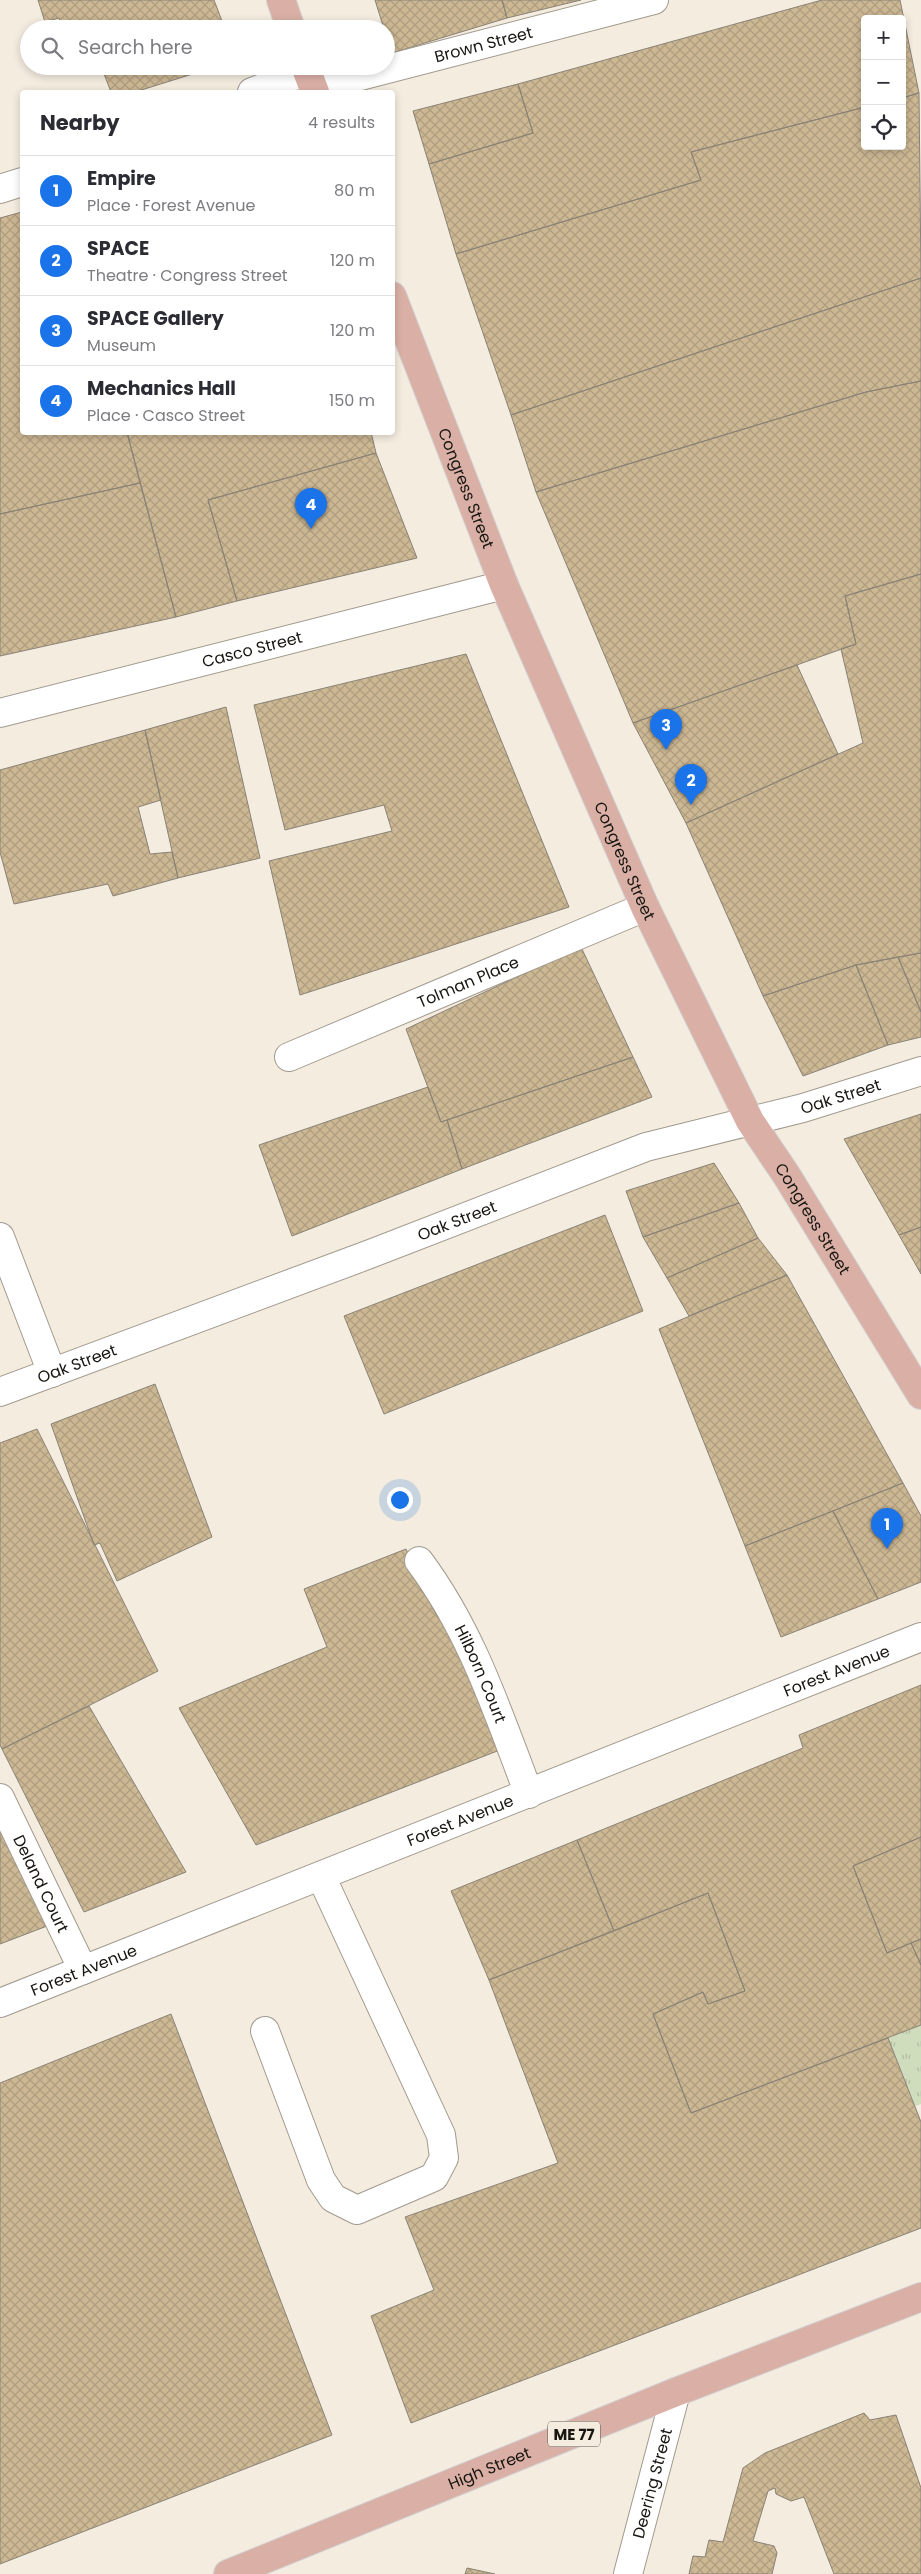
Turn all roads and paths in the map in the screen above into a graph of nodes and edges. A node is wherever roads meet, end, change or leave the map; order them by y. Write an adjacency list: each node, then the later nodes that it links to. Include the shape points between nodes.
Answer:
1 (281, 0): 3 (main road)
2 (654, 0): 4 (street, Brown Street)
3 (288, 20)
4 (395, 59)
5 (327, 75): 6 (street, Brown Street)
6 (310, 79): 7 (street, Brown Street)
7 (261, 90)
8 (395, 304): 9 (main road, Congress Street)
9 (504, 585): 10 (street, Casco Street); 11 (main road, Congress Street)
10 (0, 713)
11 (645, 907): 12 (street, Tolman Place); 14 (main road, Congress Street)
12 (289, 1057)
13 (921, 1071): 14 (street, Oak Street)
14 (750, 1121): 16 (street, Oak Street, via 646,1147); 18 (main road, Congress Street)
15 (0, 1237): 16 (street)
16 (52, 1373): 17 (street, Oak Street)
17 (0, 1392)
18 (921, 1395)
19 (419, 1561): 21 (street, Hilborn Court, via 443,1593 466,1634)
20 (921, 1637): 21 (street, Forest Avenue)
21 (529, 1794): 23 (street, Forest Avenue)
22 (0, 1798): 24 (street, Deland Court)
23 (321, 1876): 24 (street, Forest Avenue); 26 (street, via 440,2135 444,2158 434,2177 357,2210 333,2198 322,2180)
24 (83, 1970): 25 (street, Forest Avenue)
25 (0, 2003)
26 (265, 2031)
27 (921, 2297): 28 (main road, High Street / ME 77)
28 (676, 2392): 29 (main road, High Street / ME 77); 30 (street, Deering Street)
29 (228, 2574)
30 (628, 2574)

